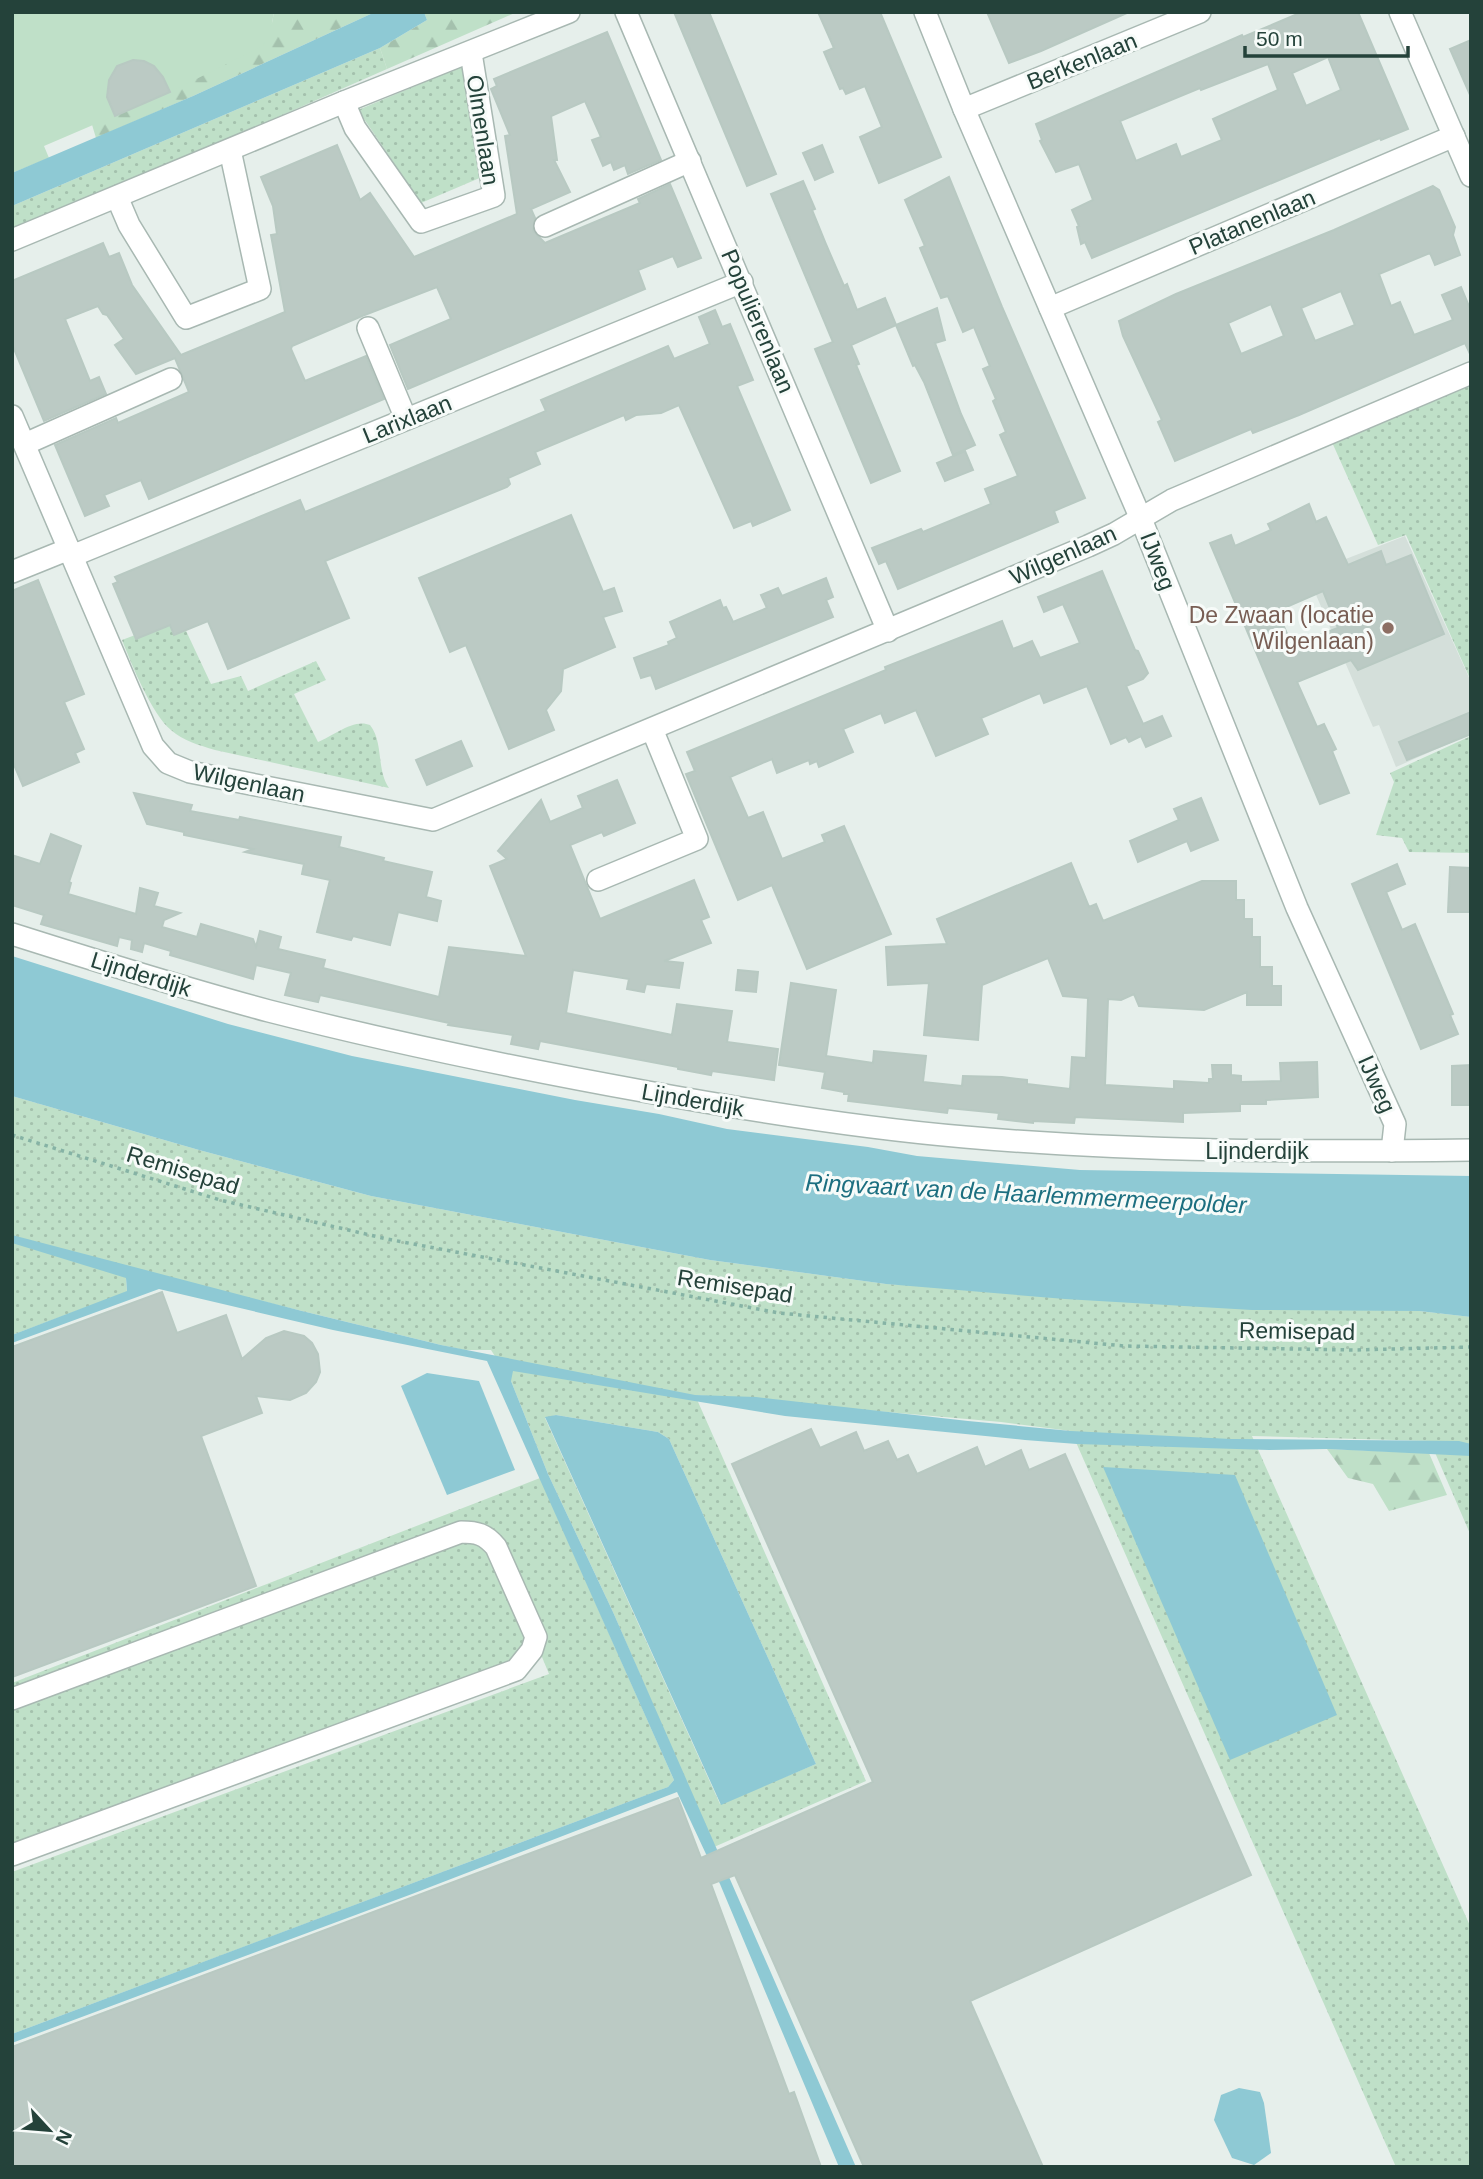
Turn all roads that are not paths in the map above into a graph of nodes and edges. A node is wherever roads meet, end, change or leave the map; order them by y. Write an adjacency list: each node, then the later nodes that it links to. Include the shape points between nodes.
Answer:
1 (569, 12): 6 (street, Olmenlaan)
2 (626, 12): 11 (street, Populierenlaan)
3 (925, 12): 8 (street, IJweg)
4 (1200, 12): 8 (street, Berkenlaan)
5 (1400, 12): 9 (street)
6 (471, 53): 7 (street, Olmenlaan); 7 (street, Olmenlaan, via 494,196 421,222 355,128)
7 (344, 102): 10 (street, Olmenlaan)
8 (964, 109): 17 (street, IJweg)
9 (1454, 136): 12 (street); 17 (street, Platanenlaan)
10 (230, 150): 13 (street, Olmenlaan); 13 (street, via 260,289 186,318)
11 (690, 161): 14 (street); 16 (street, Populierenlaan)
12 (1471, 176)
13 (117, 197): 15 (street, Olmenlaan)
14 (545, 226)
15 (12, 240)
16 (742, 282): 22 (street, Larixlaan); 27 (street, Populierenlaan)
17 (1050, 308): 24 (street, IJweg)
18 (368, 328): 22 (street)
19 (1471, 373): 24 (street, Wilgenlaan, via 1172,500)
20 (171, 379): 23 (street)
21 (12, 416): 23 (street, Wilgenlaan)
22 (406, 419): 25 (street, Larixlaan)
23 (24, 444): 25 (street, Wilgenlaan)
24 (1141, 519): 27 (street, Wilgenlaan); 32 (street, IJweg, via 1297,908 1395,1124)
25 (71, 552): 26 (street, Larixlaan); 28 (street, Wilgenlaan, via 153,747 168,763 190,772 433,820)
26 (12, 572)
27 (888, 631): 28 (street, Wilgenlaan)
28 (652, 729): 29 (street, via 697,839)
29 (598, 880)
30 (12, 934): 32 (street, Lijnderdijk, via 140,975 345,1029 497,1063 741,1108 961,1137 1071,1145 1201,1151)
31 (1471, 1150): 32 (street, Lijnderdijk)
32 (1392, 1151)
33 (12, 1699): 34 (street, via 461,1532 478,1532 496,1547 536,1637 516,1670)
34 (12, 1855)

